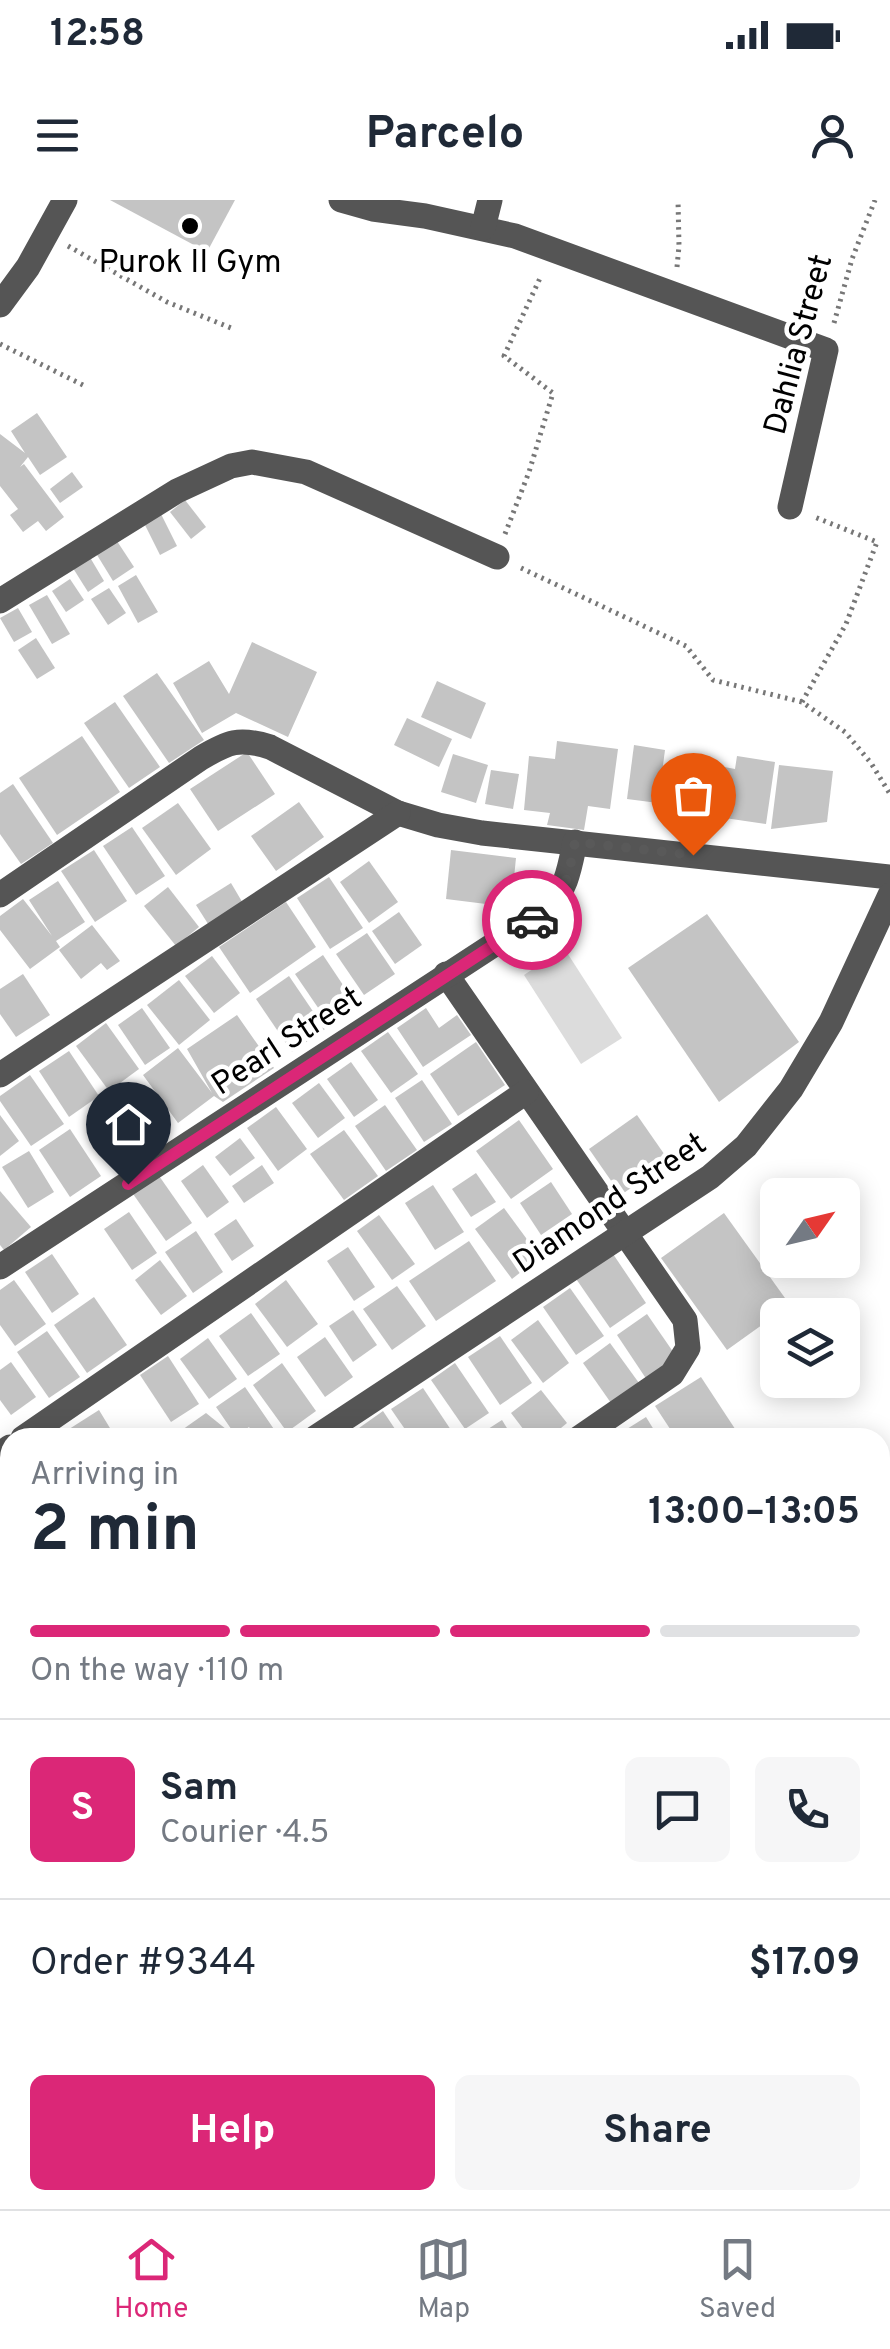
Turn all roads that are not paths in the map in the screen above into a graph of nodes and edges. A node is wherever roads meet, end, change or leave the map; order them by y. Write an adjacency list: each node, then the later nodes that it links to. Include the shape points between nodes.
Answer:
1 (65, 200): 5 (street)
2 (342, 200): 4 (street)
3 (490, 200): 4 (street)
4 (483, 228): 6 (street, Dahlia Street, via 826,350)
5 (0, 305)
6 (790, 508)
7 (496, 557): 8 (street, via 306,472 252,462 177,491)
8 (0, 601)
9 (398, 813): 10 (street, via 438,826); 12 (street, via 270,746 234,742); 15 (street)
10 (575, 842): 11 (street); 14 (street, Pearl Street, via 567,881 547,910)
11 (890, 877)
12 (0, 895)
13 (890, 895): 17 (street, Diamond Street, via 831,1022 791,1089 746,1146)
14 (446, 974): 16 (street); 18 (street, Pearl Street)
15 (0, 1075)
16 (526, 1092): 17 (street); 19 (street)
17 (625, 1232): 20 (street, Diamond Street); 21 (street, via 686,1320 688,1348 672,1374)
18 (0, 1268)
19 (38, 1428)
20 (331, 1428)
21 (593, 1428)

